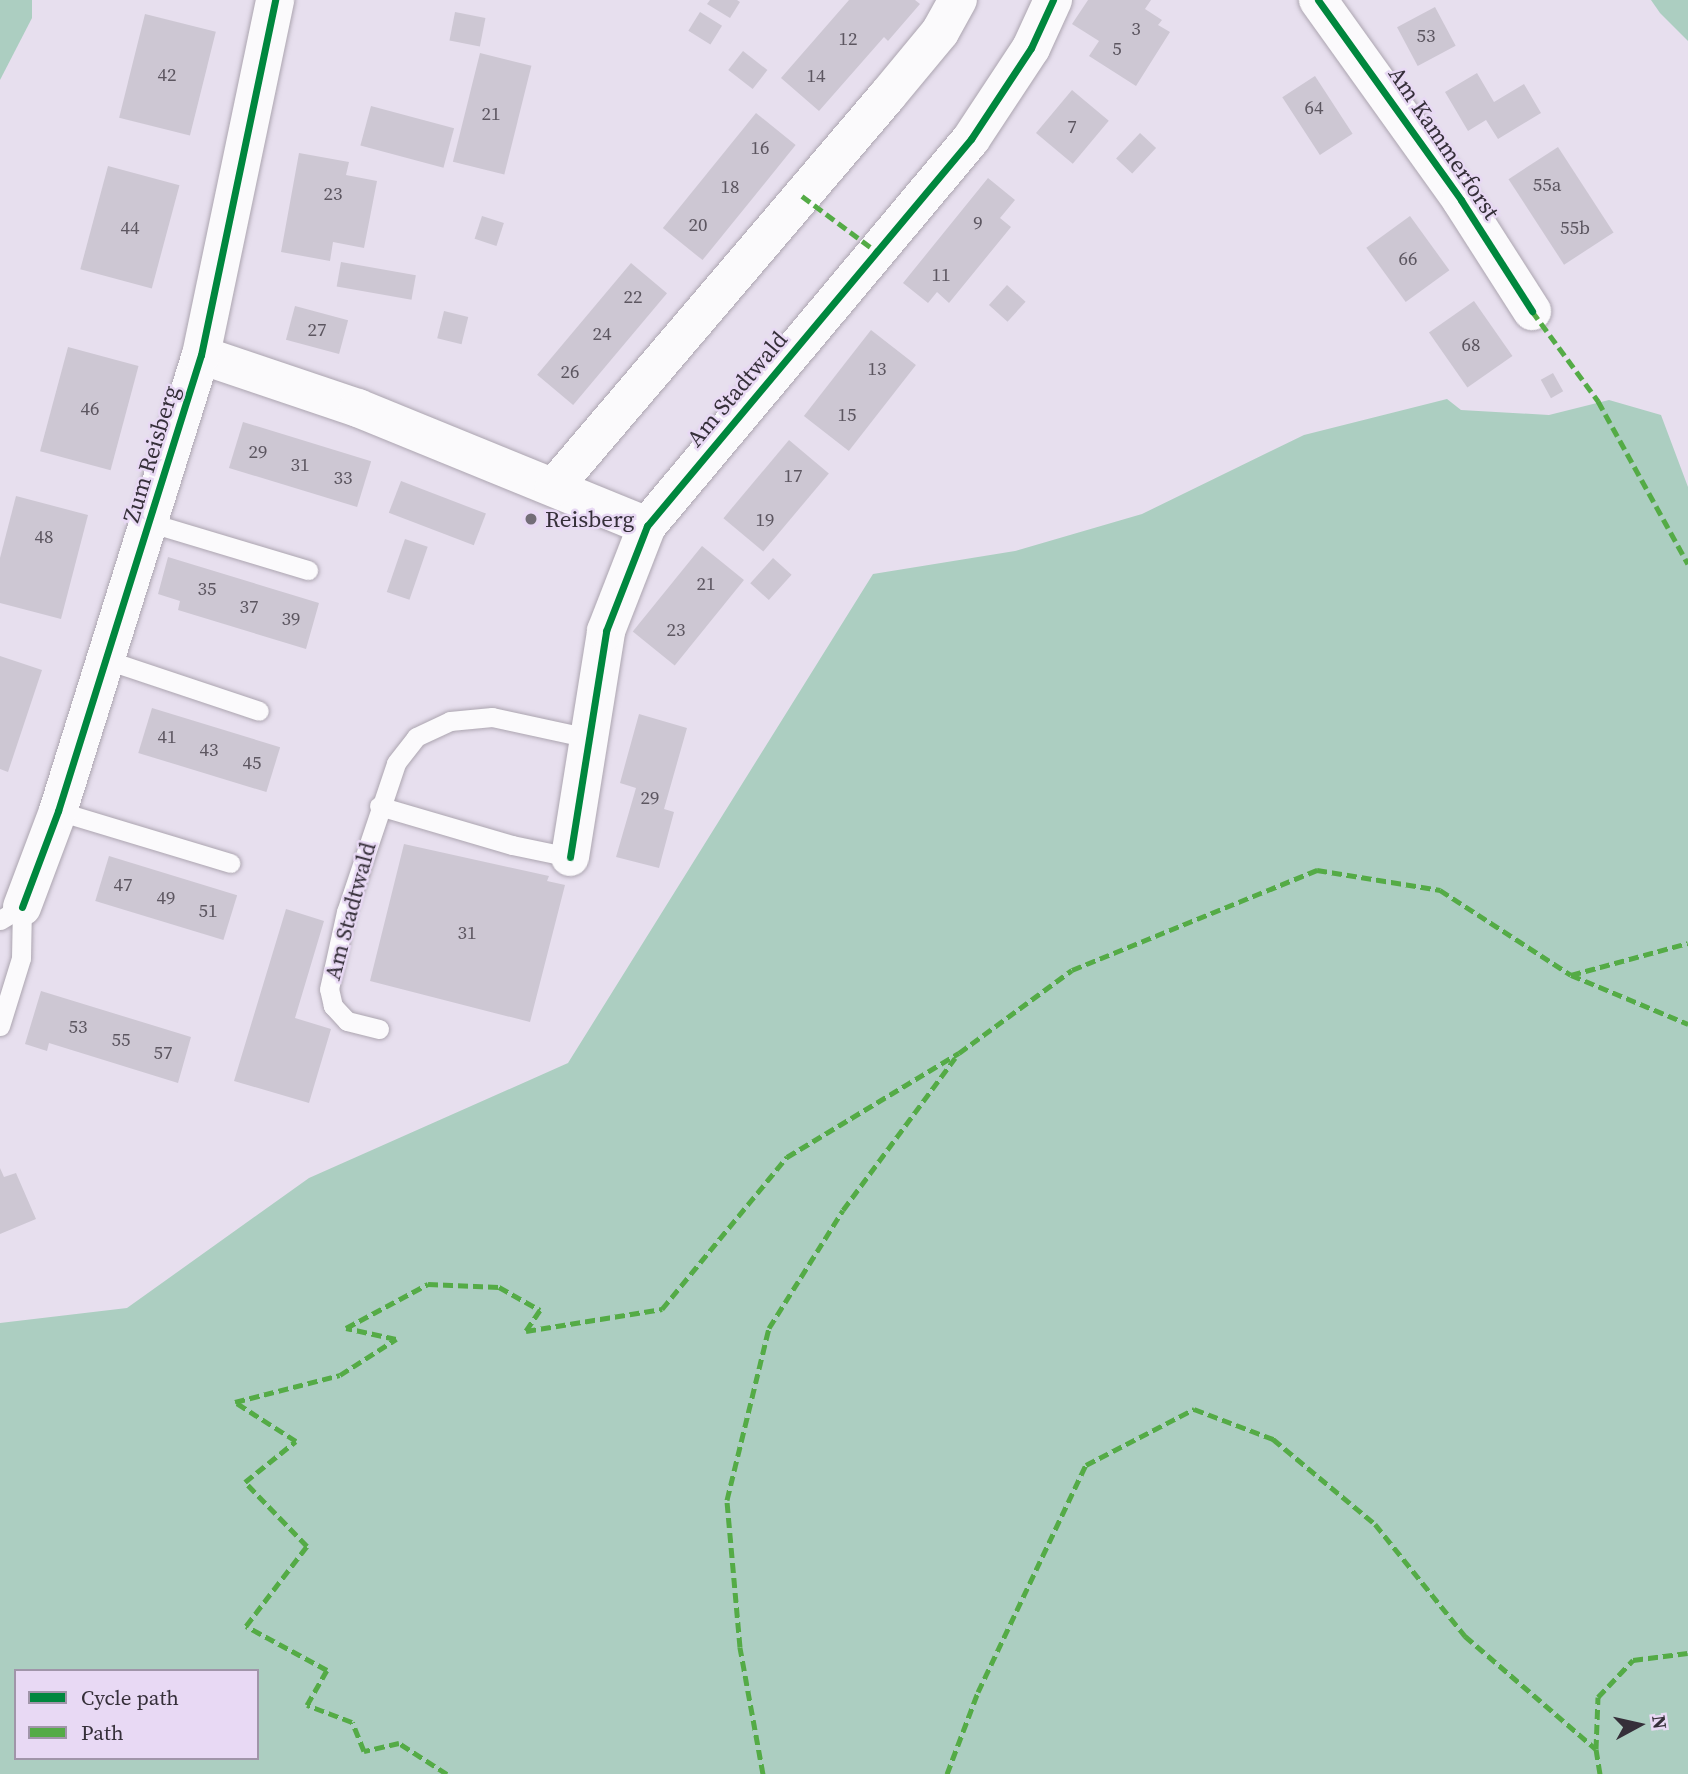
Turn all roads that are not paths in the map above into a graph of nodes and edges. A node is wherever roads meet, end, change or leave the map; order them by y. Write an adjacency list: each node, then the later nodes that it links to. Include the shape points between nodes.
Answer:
1 (275, 0): 6 (street, Zum Reisberg)
2 (958, 0): 7 (street, via 940,32 905,75)
3 (1052, 0): 9 (street, Am Stadtwald, via 1031,48 971,139)
4 (1318, 0): 5 (street, Am Kammerforst, via 1461,200)
5 (1532, 311)
6 (201, 355): 7 (street, via 358,408); 8 (street, Zum Reisberg)
7 (554, 487): 9 (street)
8 (151, 523): 10 (lane, Zum Reisberg); 11 (street, Zum Reisberg)
9 (647, 526): 13 (street, Am Stadtwald, via 606,631)
10 (308, 570)
11 (107, 660): 12 (lane); 15 (street, Zum Reisberg)
12 (259, 710)
13 (590, 738): 14 (lane, Am Stadtwald, via 492,717 450,722 416,737 396,763); 16 (street, Am Stadtwald)
14 (379, 806): 16 (lane, Am Stadtwald); 20 (lane, Am Stadtwald, via 329,989 333,1006 347,1021)
15 (58, 811): 17 (lane); 18 (street, Zum Reisberg)
16 (570, 857)
17 (230, 863)
18 (11, 913): 19 (lane, Zum Reisberg, via 21,958)
19 (0, 1026)
20 (379, 1029)

